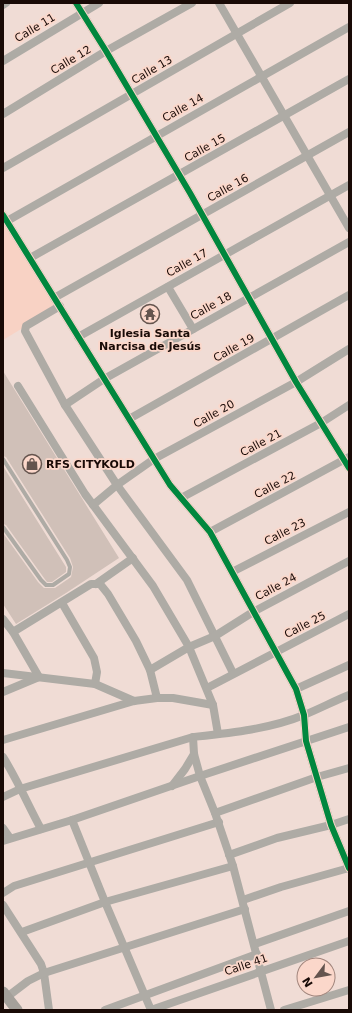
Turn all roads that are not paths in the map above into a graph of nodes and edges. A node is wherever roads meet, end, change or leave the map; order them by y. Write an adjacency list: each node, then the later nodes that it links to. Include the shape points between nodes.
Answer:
1 (6, 3): 7 (street)
2 (76, 3): 8 (street)
3 (99, 3): 8 (street, Calle 11)
4 (192, 3): 11 (street, Calle 12)
5 (219, 3): 10 (street)
6 (290, 3): 10 (street, Calle 13)
7 (3, 5)
8 (82, 12): 11 (street); 12 (street, Calle 11)
9 (349, 27): 13 (street, Calle 14)
10 (237, 34): 13 (street); 15 (street, Calle 13)
11 (106, 51): 15 (street); 16 (street, Calle 12)
12 (3, 61)
13 (262, 77): 17 (street); 19 (street, Calle 14)
14 (349, 79): 17 (street, Calle 15)
15 (132, 94): 19 (street); 21 (street, Calle 13)
16 (3, 114)
17 (284, 116): 20 (street); 22 (street, Calle 15)
18 (349, 132): 20 (street, Calle 16)
19 (156, 136): 22 (street); 26 (street, Calle 14)
20 (307, 155): 24 (street); 25 (street, Calle 16)
21 (3, 168)
22 (179, 175): 25 (street); 30 (street, Calle 15)
23 (349, 185): 24 (street, Calle 17)
24 (330, 196): 27 (street); 29 (street, Calle 17)
25 (202, 215): 29 (street); 33 (street, Calle 16)
26 (5, 218): 30 (street)
27 (349, 228)
28 (349, 242): 34 (street, Calle 18)
29 (224, 255): 31 (street, Calle 17); 34 (street)
30 (30, 258): 33 (street)
31 (168, 287): 36 (street); 37 (street, Calle 17)
32 (349, 295): 38 (street, Calle 19)
33 (54, 298): 35 (street)
34 (248, 298): 36 (street, Calle 18); 38 (street)
35 (60, 306): 37 (street); 43 (street, via 26,326 25,331)
36 (193, 329): 40 (street, Calle 18)
37 (78, 337): 40 (street)
38 (271, 340): 41 (street); 45 (street, Calle 19)
39 (349, 349): 41 (street, Calle 20)
40 (104, 379): 43 (street, Calle 18); 45 (street)
41 (296, 382): 46 (street); 48 (street, Calle 20)
42 (18, 386): 53 (street)
43 (65, 405): 51 (street)
44 (349, 406): 46 (street, Calle 21)
45 (129, 419): 48 (street)
46 (321, 423): 49 (street); 52 (street, Calle 21)
47 (3, 458): 55 (lane, via 68,560 68,574 53,585 46,585)
48 (154, 459): 51 (street, Calle 20); 52 (street)
49 (346, 459): 50 (street); 56 (street, Calle 22)
50 (349, 468)
51 (117, 485): 53 (street, Calle 20); 66 (street, via 187,580)
52 (182, 498): 56 (street)
53 (93, 505): 57 (street)
54 (349, 512): 59 (street, Calle 23)
55 (3, 527)
56 (210, 532): 59 (street)
57 (132, 558): 60 (street); 67 (street, via 153,586)
58 (349, 561): 62 (street, Calle 24)
59 (232, 572): 62 (street)
60 (96, 584): 61 (street, via 91,584); 70 (street, via 100,584 108,594)
61 (62, 603): 65 (street); 74 (street, via 94,658)
62 (253, 612): 66 (street, Calle 24); 68 (street)
63 (349, 614): 68 (street, Calle 25)
64 (3, 619): 65 (street)
65 (13, 632): 73 (street)
66 (215, 636): 67 (street, Calle 24); 72 (street)
67 (189, 647): 70 (street, Calle 24); 75 (street)
68 (275, 652): 72 (street, Calle 25); 76 (street)
69 (349, 665): 76 (street)
70 (150, 670): 79 (street)
71 (3, 673): 73 (street)
72 (233, 673): 75 (street, Calle 25)
73 (39, 677): 74 (street); 77 (street)
74 (94, 684): 80 (street)
75 (206, 688): 81 (street)
76 (296, 690): 82 (street)
77 (3, 692)
78 (349, 695): 82 (street)
79 (157, 698): 80 (street); 81 (street)
80 (134, 701): 86 (street)
81 (213, 705): 84 (street)
82 (304, 715): 84 (street, via 255,729); 87 (street)
83 (349, 728): 87 (street)
84 (218, 734): 85 (street)
85 (193, 737): 88 (street); 94 (street)
86 (3, 740)
87 (306, 741): 91 (street); 92 (street)
88 (194, 754): 91 (street); 93 (street)
89 (3, 757): 94 (street)
90 (349, 768): 92 (street)
91 (200, 776): 93 (street); 96 (street)
92 (317, 777): 96 (street); 100 (street)
93 (172, 786): 98 (street)
94 (20, 789): 95 (street); 102 (street)
95 (3, 797)
96 (215, 812): 99 (street)
97 (349, 819): 100 (street)
98 (72, 820): 102 (street); 105 (street)
99 (218, 822): 104 (street); 105 (street)
100 (331, 825): 104 (street, via 277,838); 107 (street)
101 (3, 828): 103 (street)
102 (41, 829): 103 (street)
103 (6, 840)
104 (229, 855): 106 (street)
105 (88, 862): 108 (street, via 14,886); 110 (street)
106 (233, 866): 109 (street); 110 (street)
107 (349, 868): 109 (street)
108 (3, 893)
109 (243, 900): 112 (street)
110 (105, 902): 114 (street); 117 (street)
111 (3, 905): 114 (street)
112 (245, 909): 116 (street); 117 (street)
113 (349, 911): 116 (street)
114 (22, 932): 120 (street)
115 (349, 941): 119 (street, Calle 41)
116 (255, 944): 118 (street)
117 (124, 948): 120 (street); 123 (street)
118 (257, 954): 119 (street); 123 (street)
119 (262, 971): 127 (street, Calle 41); 128 (street)
120 (44, 973): 122 (street); 125 (street)
121 (349, 990): 129 (street)
122 (5, 994): 124 (street)
123 (143, 995): 126 (street); 127 (street)
124 (17, 1010)
125 (49, 1010)
126 (106, 1010)
127 (151, 1010)
128 (271, 1010)
129 (284, 1010)

